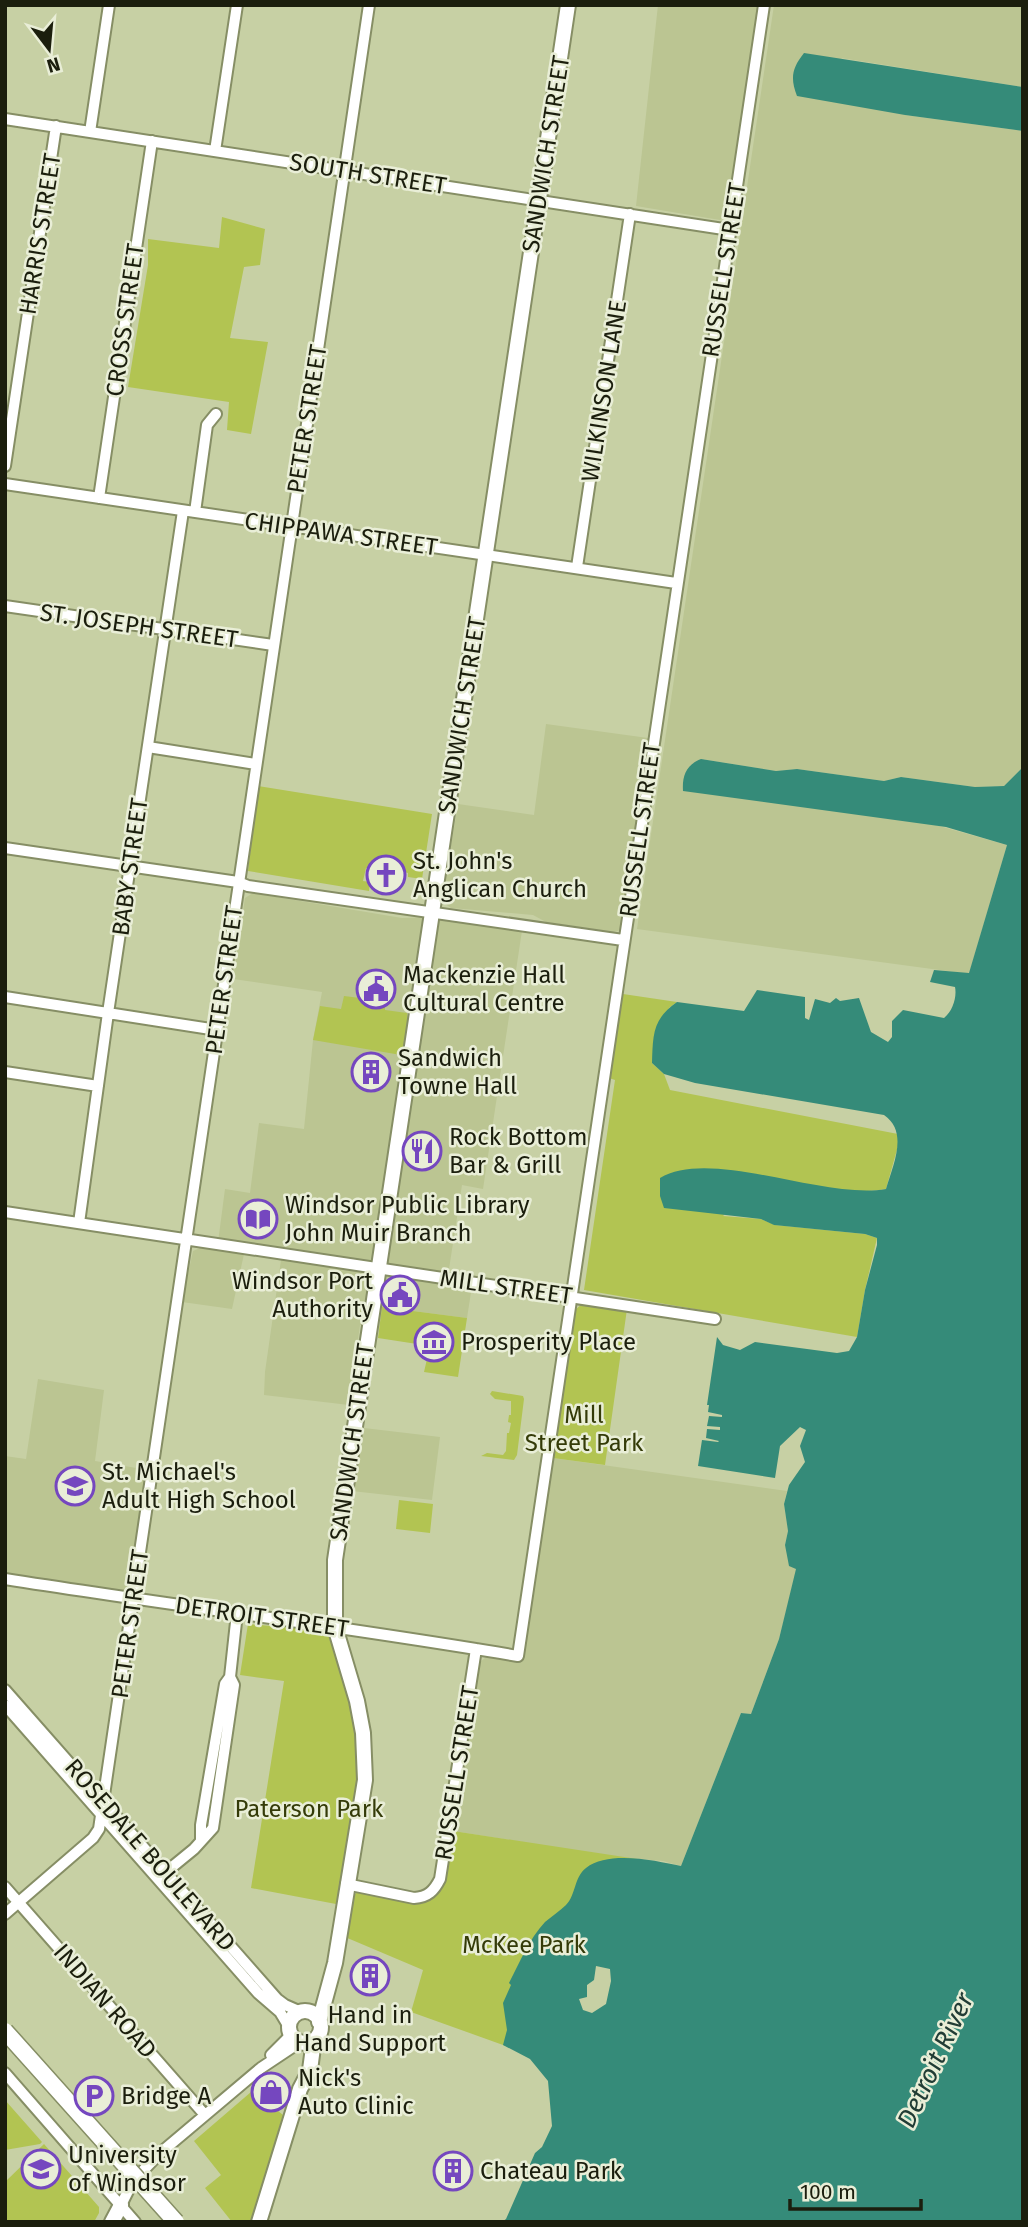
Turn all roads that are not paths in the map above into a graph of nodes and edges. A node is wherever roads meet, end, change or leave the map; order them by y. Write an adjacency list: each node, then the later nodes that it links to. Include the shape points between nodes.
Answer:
1 (109, 5): 8 (street)
2 (237, 5): 10 (street)
3 (369, 5): 11 (street, PETER STREET)
4 (568, 5): 12 (main road, SANDWICH STREET)
5 (764, 5): 14 (street, RUSSELL STREET)
6 (5, 119): 7 (street, SOUTH STREET)
7 (56, 126): 8 (street, SOUTH STREET); 16 (street, HARRIS STREET)
8 (90, 132): 9 (street, SOUTH STREET)
9 (152, 141): 10 (street, SOUTH STREET); 18 (street, CROSS STREET)
10 (215, 151): 11 (street, SOUTH STREET)
11 (345, 170): 12 (street, SOUTH STREET); 20 (street, PETER STREET)
12 (539, 200): 13 (street, SOUTH STREET); 21 (main road, SANDWICH STREET)
13 (630, 214): 14 (street, SOUTH STREET); 22 (street, WILKINSON LANE)
14 (730, 230): 23 (street, RUSSELL STREET)
15 (216, 414): 19 (street, BABY STREET, via 207,425)
16 (5, 466)
17 (5, 484): 18 (street, CHIPPAWA STREET)
18 (99, 498): 19 (street, CHIPPAWA STREET)
19 (189, 511): 20 (street, CHIPPAWA STREET); 25 (street, BABY STREET)
20 (291, 526): 21 (street, CHIPPAWA STREET); 26 (street, PETER STREET)
21 (486, 555): 22 (street, CHIPPAWA STREET); 32 (main road, SANDWICH STREET)
22 (577, 567): 23 (street, CHIPPAWA STREET)
23 (676, 583): 33 (street, RUSSELL STREET)
24 (5, 606): 25 (street, ST. JOSEPH STREET)
25 (165, 629): 26 (street, ST. JOSEPH STREET); 27 (street, BABY STREET)
26 (273, 645): 28 (street, PETER STREET)
27 (148, 747): 28 (street); 30 (street, BABY STREET)
28 (256, 764): 31 (street, PETER STREET)
29 (5, 848): 30 (street)
30 (130, 866): 31 (street); 35 (street, BABY STREET)
31 (238, 882): 32 (street); 36 (street, PETER STREET)
32 (432, 911): 33 (street); 42 (main road, SANDWICH STREET)
33 (623, 940): 43 (street, RUSSELL STREET)
34 (5, 998): 35 (street)
35 (108, 1013): 36 (street); 38 (street, BABY STREET)
36 (217, 1030): 41 (street, PETER STREET)
37 (5, 1072): 38 (street)
38 (98, 1086): 40 (street, BABY STREET)
39 (5, 1212): 40 (street, MILL STREET)
40 (79, 1223): 41 (street, MILL STREET)
41 (186, 1240): 42 (street, MILL STREET); 46 (street, PETER STREET)
42 (377, 1269): 43 (street, MILL STREET); 48 (main road, SANDWICH STREET, via 335,1560)
43 (571, 1296): 44 (street, MILL STREET); 50 (street, RUSSELL STREET)
44 (715, 1319)
45 (5, 1579): 46 (street, DETROIT STREET)
46 (134, 1599): 47 (street, DETROIT STREET); 53 (street, PETER STREET)
47 (237, 1613): 48 (street, DETROIT STREET); 55 (street, via 230,1677 234,1685 213,1828)
48 (335, 1627): 49 (street, DETROIT STREET); 56 (main road, SANDWICH STREET, via 357,1702 365,1758)
49 (476, 1649): 50 (street, DETROIT STREET); 56 (street, RUSSELL STREET, via 440,1879 431,1894 414,1898)
50 (518, 1656)
51 (5, 1690): 53 (street, ROSEDALE BOULEVARD)
52 (5, 1704): 54 (street, ROSEDALE BOULEVARD)
53 (103, 1802): 54 (street, PETER STREET); 55 (street, ROSEDALE BOULEVARD)
54 (101, 1814): 55 (street, ROSEDALE BOULEVARD); 58 (street, PETER STREET, via 93,1838)
55 (161, 1875): 61 (street, ROSEDALE BOULEVARD, via 277,1999); 64 (street, ROSEDALE BOULEVARD)
56 (346, 1884): 60 (main road, SANDWICH STREET)
57 (5, 1887): 58 (street, INDIAN ROAD)
58 (18, 1902): 59 (street, PETER STREET); 66 (street, INDIAN ROAD)
59 (5, 1914)
60 (335, 1963): 61 (main road, via 318,1997); 62 (main road)
61 (302, 2012): 62 (main road); 64 (main road, via 292,2018)
62 (319, 2022): 64 (main road, via 320,2031)
63 (5, 2031): 70 (highway, bridge)
64 (299, 2036): 66 (street); 71 (main road, via 304,2079)
65 (5, 2073): 67 (street)
66 (205, 2115): 67 (street, via 142,2171)
67 (121, 2204): 68 (main road); 69 (street)
68 (112, 2222)
69 (135, 2222)
70 (176, 2222)
71 (259, 2222)

